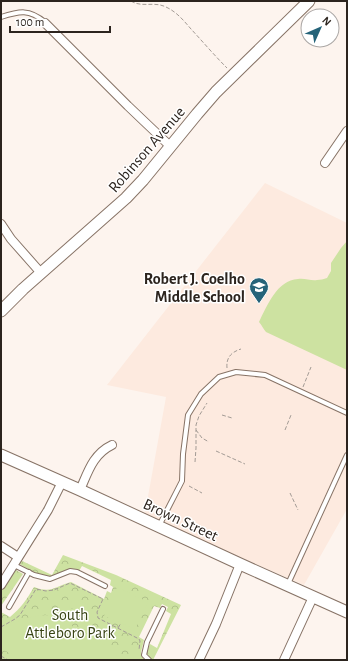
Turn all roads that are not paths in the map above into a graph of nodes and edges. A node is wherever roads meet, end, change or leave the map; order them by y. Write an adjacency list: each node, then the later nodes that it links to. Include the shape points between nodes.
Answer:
1 (310, 1): 5 (street, Robinson Avenue, via 206,104)
2 (1, 17): 3 (lane, via 28,12)
3 (45, 22): 5 (street)
4 (347, 131): 6 (street)
5 (170, 146): 8 (street, Robinson Avenue, via 126,198)
6 (325, 163)
7 (1, 224): 8 (street)
8 (41, 273): 9 (street, Robinson Avenue)
9 (1, 311)
10 (347, 413): 16 (lane, via 265,375 236,372 219,377 200,394 188,415 182,481)
11 (112, 446): 15 (street, via 96,457)
12 (1, 455): 14 (street, Brown Street)
13 (347, 455): 24 (lane)
14 (62, 482): 15 (street, Brown Street); 18 (street, via 48,510)
15 (80, 490): 16 (street, Brown Street)
16 (158, 526): 19 (street, Brown Street)
17 (1, 546): 18 (street)
18 (18, 557): 20 (street)
19 (240, 564): 24 (street, Brown Street); 30 (street)
20 (14, 565): 21 (lane); 22 (street)
21 (29, 572): 23 (lane, via 50,580 70,571 77,572); 26 (lane)
22 (1, 585)
23 (105, 586)
24 (287, 586): 25 (street, Brown Street)
25 (313, 597): 28 (street, Brown Street); 31 (street)
26 (9, 607)
27 (163, 609): 29 (lane, via 147,642 144,655)
28 (347, 612)
29 (149, 660)
30 (199, 660)
31 (284, 660)

